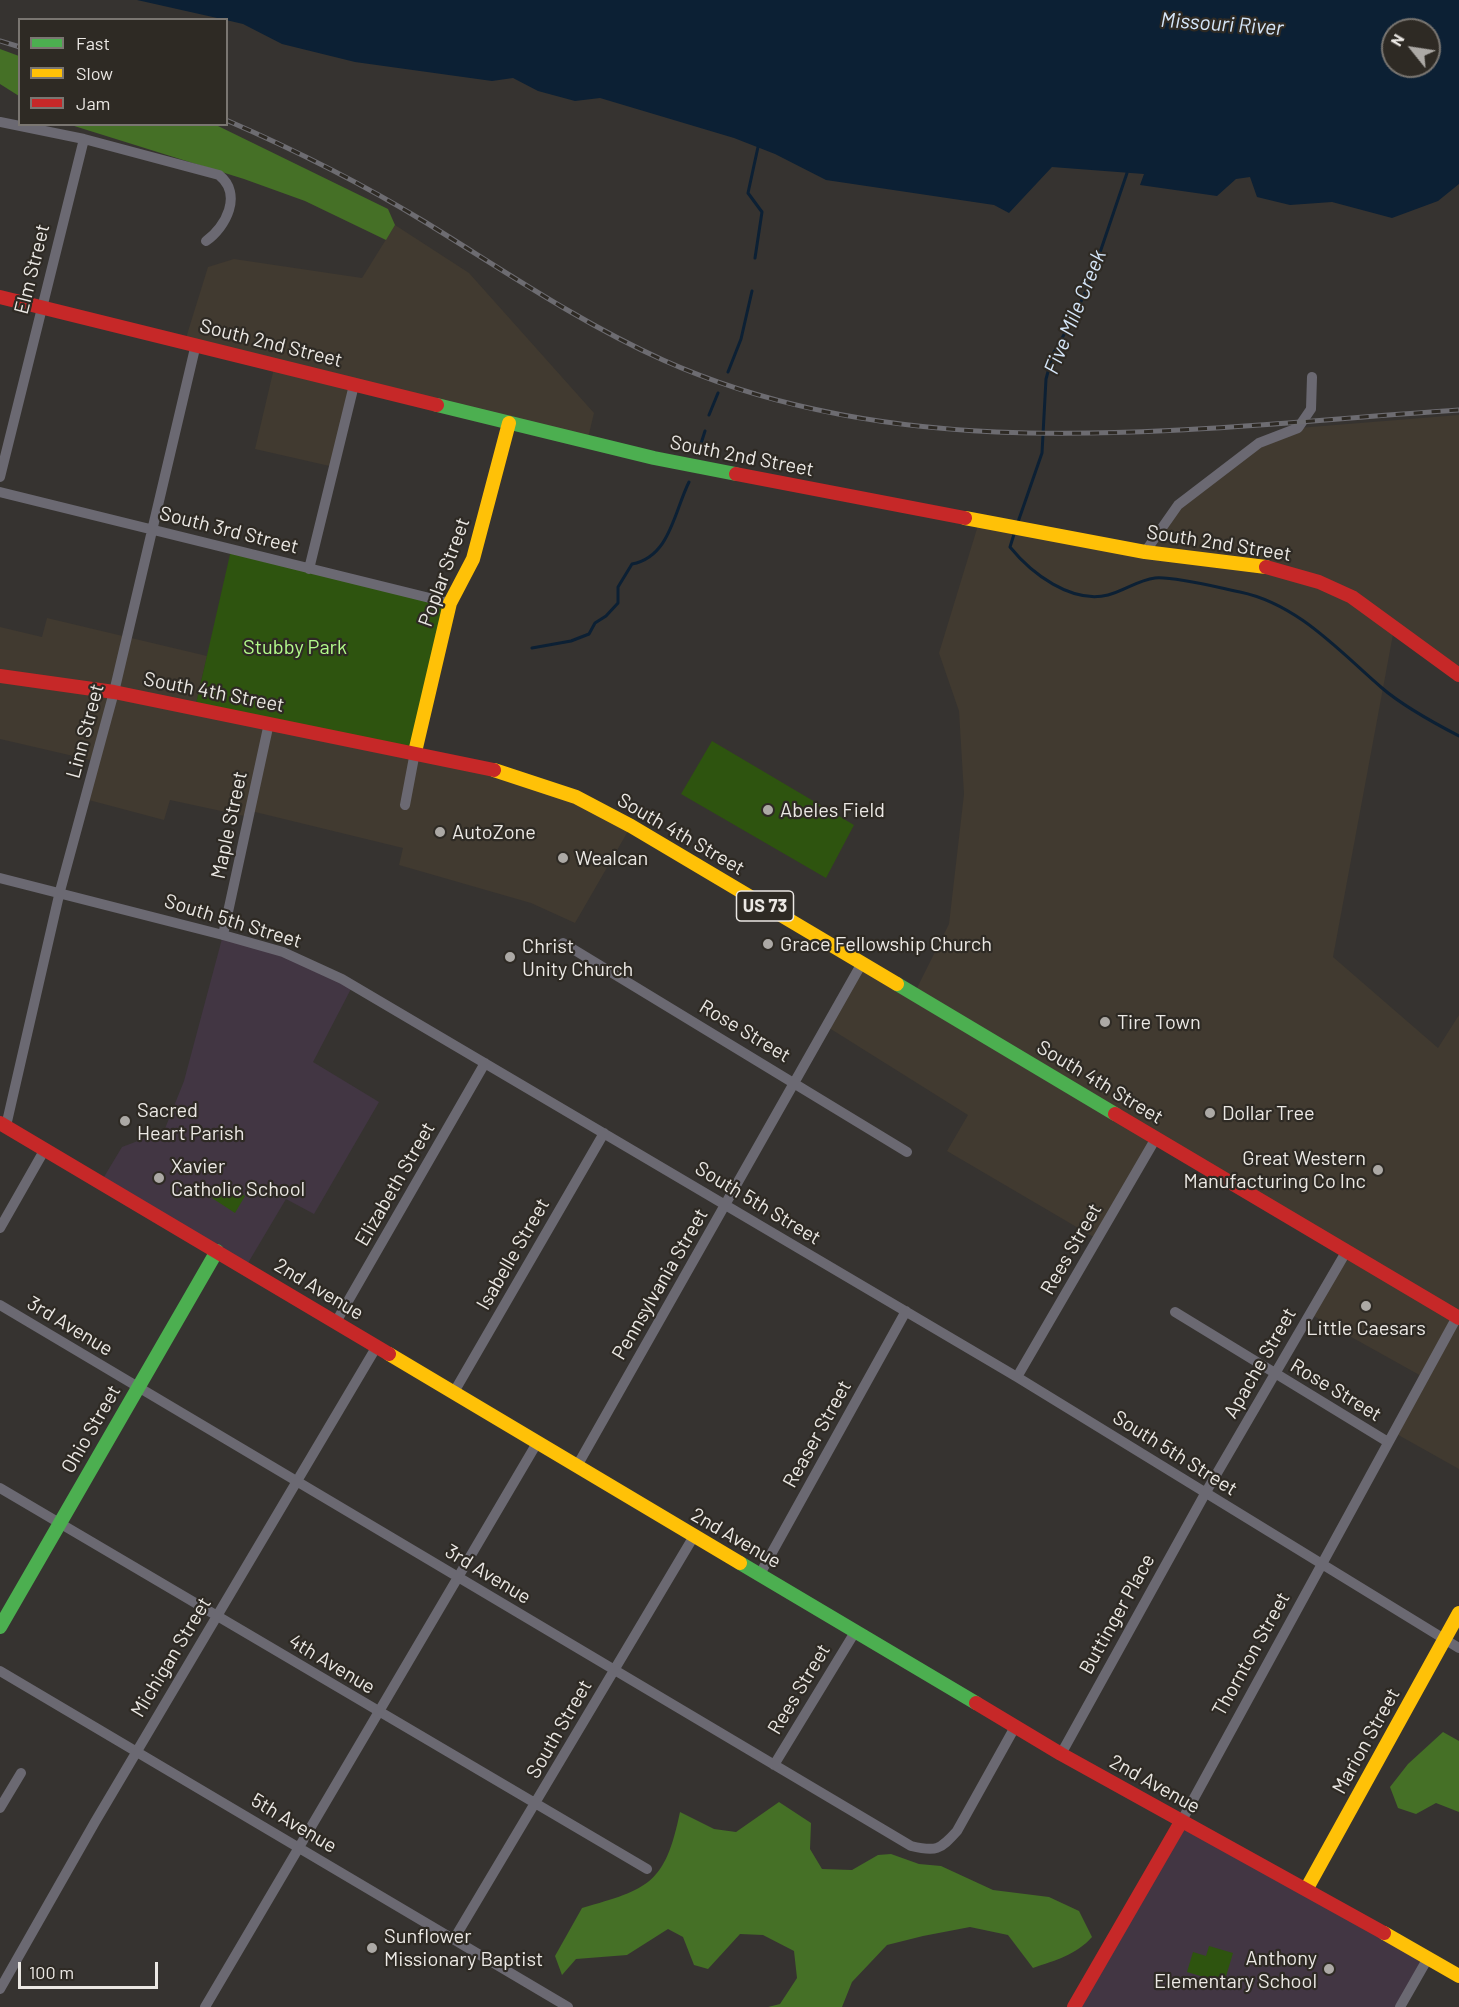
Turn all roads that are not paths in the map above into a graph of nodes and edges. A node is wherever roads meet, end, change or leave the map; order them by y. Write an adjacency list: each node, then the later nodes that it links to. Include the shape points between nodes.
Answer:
1 (0, 122): 2 (street)
2 (18, 126)
3 (20, 126): 4 (street)
4 (84, 139): 5 (street, via 219,175 227,181 231,193 226,219 218,233); 7 (street, Elm Street)
5 (206, 241)
6 (0, 297): 7 (main road, South 2nd Street)
7 (41, 307): 8 (main road, South 2nd Street); 12 (street, Elm Street)
8 (196, 344): 10 (main road, South 2nd Street); 14 (street, Linn Street)
9 (1312, 377): 15 (street, via 1311,409 1306,420 1298,428 1259,443 1178,505)
10 (354, 385): 11 (main road, South 2nd Street); 16 (street)
11 (509, 423): 15 (main road, South 2nd Street, via 654,458); 17 (main road, Poplar Street, via 473,559)
12 (0, 477)
13 (0, 492): 14 (street, South 3rd Street)
14 (153, 530): 16 (street, South 3rd Street); 20 (street, Linn Street)
15 (1144, 552): 18 (main road, South 2nd Street, via 1260,566 1319,582 1352,597)
16 (309, 569): 17 (street, South 3rd Street)
17 (450, 603): 22 (main road, Poplar Street)
18 (1459, 675)
19 (0, 676): 20 (main road, South 4th Street / US 73)
20 (114, 692): 21 (main road, South 4th Street / US 73); 25 (street, Linn Street)
21 (269, 723): 22 (main road, South 4th Street / US 73); 26 (street, Maple Street)
22 (415, 752): 23 (street, Poplar Street); 28 (main road, South 4th Street / US 73, via 506,773 576,796)
23 (405, 806)
24 (0, 878): 25 (street, South 5th Street)
25 (60, 891): 26 (street, South 5th Street); 31 (street, Linn Street)
26 (223, 934): 29 (street, South 5th Street, via 283,952 342,979)
27 (563, 943): 30 (street, Rose Street)
28 (862, 963): 30 (street, Pennsylvania Street); 33 (main road, South 4th Street / US 73)
29 (485, 1063): 32 (street, South 5th Street); 44 (street, Elizabeth Street)
30 (795, 1083): 35 (street, Rose Street); 36 (street, Pennsylvania Street)
31 (3, 1125): 34 (main road, 2nd Avenue)
32 (604, 1133): 36 (street, South 5th Street); 49 (street, Isabelle Street)
33 (1156, 1138): 39 (main road, South 4th Street / US 73); 47 (street, Rees Street)
34 (45, 1149): 37 (street); 38 (main road, 2nd Avenue)
35 (907, 1152)
36 (726, 1204): 41 (street, South 5th Street); 52 (street, Pennsylvania Street)
37 (0, 1228)
38 (217, 1251): 44 (main road, 2nd Avenue); 48 (main road, Ohio Street)
39 (1346, 1252): 43 (main road, South 4th Street / US 73); 46 (street, Apache Street)
40 (0, 1305): 48 (street, 3rd Avenue)
41 (906, 1311): 47 (street, South 5th Street); 59 (street, Reaser Street)
42 (1175, 1312): 46 (street, Rose Street)
43 (1458, 1318): 50 (street, Thornton Street)
44 (336, 1322): 45 (main road, 2nd Avenue)
45 (377, 1346): 49 (main road, 2nd Avenue); 53 (street, Michigan Street)
46 (1274, 1374): 50 (street, Rose Street); 55 (street, Apache Street)
47 (1017, 1377): 55 (street, South 5th Street)
48 (137, 1387): 53 (street, 3rd Avenue); 56 (main road, Ohio Street)
49 (454, 1392): 51 (main road, 2nd Avenue)
50 (1388, 1442): 58 (street, Thornton Street)
51 (537, 1443): 52 (main road, 2nd Avenue); 60 (street)
52 (577, 1466): 57 (main road, 2nd Avenue)
53 (297, 1482): 60 (street, 3rd Avenue); 62 (street, Michigan Street)
54 (0, 1488): 56 (street, 4th Avenue)
55 (1206, 1492): 58 (street, South 5th Street); 72 (street, Buttinger Place)
56 (59, 1524): 62 (street, 4th Avenue); 63 (main road, Ohio Street)
57 (694, 1536): 59 (main road, 2nd Avenue); 67 (street, South Street)
58 (1322, 1565): 65 (street, South 5th Street); 77 (street, Thornton Street)
59 (760, 1574): 64 (main road, 2nd Avenue)
60 (458, 1578): 67 (street, 3rd Avenue); 69 (street)
61 (1459, 1613): 65 (main road, Marion Street)
62 (216, 1617): 69 (street, 4th Avenue); 71 (street, Michigan Street)
63 (0, 1627)
64 (855, 1632): 70 (main road, 2nd Avenue); 73 (street, Rees Street)
65 (1445, 1639): 66 (street, South 5th Street); 80 (main road, Marion Street)
66 (1459, 1648)
67 (614, 1670): 73 (street, 3rd Avenue); 75 (street, South Street)
68 (0, 1671): 71 (street, 5th Avenue)
69 (378, 1713): 75 (street, 4th Avenue); 78 (street)
70 (1015, 1727): 72 (main road, 2nd Avenue); 73 (street, 3rd Avenue, via 957,1831 944,1846 930,1851 911,1846)
71 (137, 1751): 78 (street, 5th Avenue); 84 (street, Michigan Street)
72 (1061, 1754): 77 (main road, 2nd Avenue)
73 (774, 1765)
74 (21, 1773): 76 (street)
75 (536, 1804): 79 (street, 4th Avenue); 81 (street, South Street)
76 (0, 1808)
77 (1181, 1822): 80 (main road, 2nd Avenue); 87 (main road, Thornton Street)
78 (298, 1846): 81 (street, 5th Avenue); 85 (street)
79 (647, 1869)
80 (1307, 1888): 82 (main road, 2nd Avenue)
81 (454, 1940): 86 (street, 5th Avenue)
82 (1428, 1958): 83 (main road, 2nd Avenue); 88 (street)
83 (1459, 1976)
84 (0, 1989)
85 (205, 2007)
86 (568, 2007)
87 (1074, 2007)
88 (1401, 2007)

